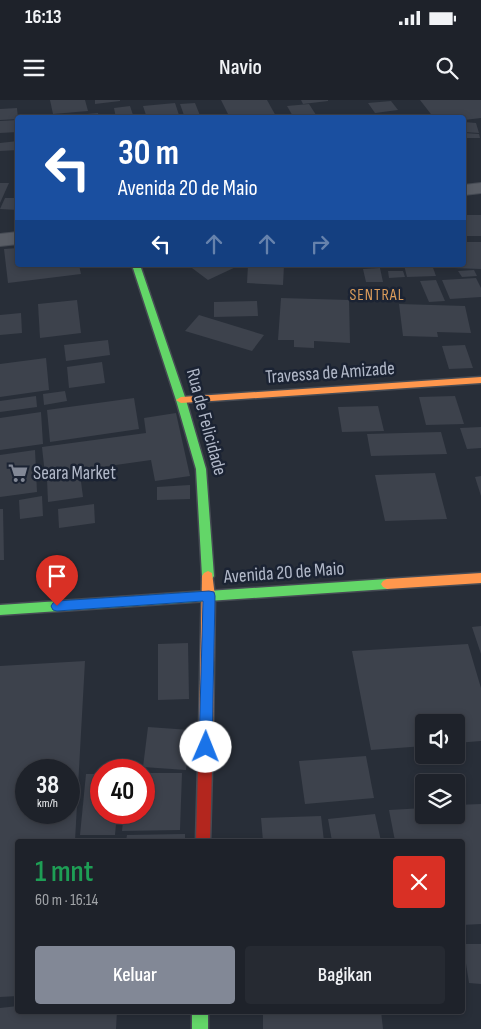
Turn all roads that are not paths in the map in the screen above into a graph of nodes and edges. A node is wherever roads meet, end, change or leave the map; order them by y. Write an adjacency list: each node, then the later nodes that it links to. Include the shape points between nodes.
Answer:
1 (481, 188): 2 (street)
2 (466, 190)
3 (15, 238): 4 (street)
4 (0, 240)
5 (137, 267): 7 (street, Rua de Felicidade)
6 (481, 380): 7 (street, Travessa de Amizade)
7 (181, 400): 9 (street, Rua de Felicidade, via 201,469)
8 (481, 578): 9 (street, Avenida 20 de Maio)
9 (209, 596): 10 (street, Avenida 20 de Maio); 11 (street, Rua de Felicidade)
10 (0, 610)
11 (204, 839)
12 (200, 1014): 13 (street)
13 (200, 1029)

